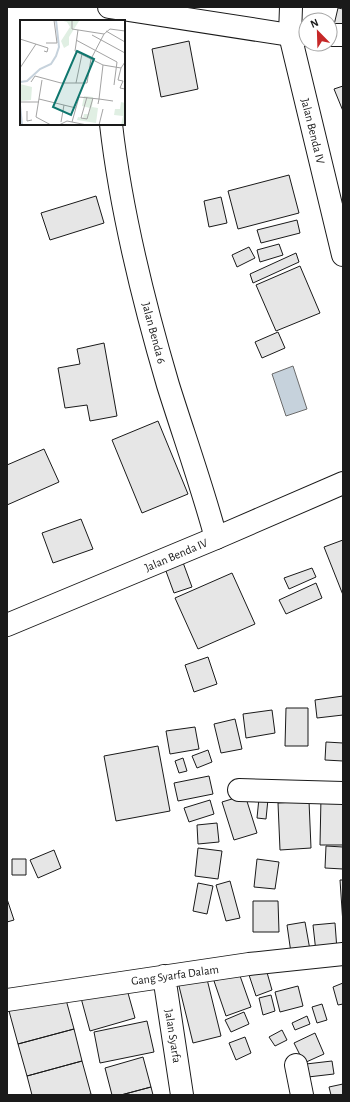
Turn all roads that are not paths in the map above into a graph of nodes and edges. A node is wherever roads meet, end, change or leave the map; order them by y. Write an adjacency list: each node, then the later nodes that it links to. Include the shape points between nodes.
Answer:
1 (101, 7): 4 (street)
2 (109, 7): 5 (street)
3 (291, 7): 5 (street, Jalan Benda IV)
4 (102, 20)
5 (298, 35)
6 (301, 52): 8 (street, Jalan Benda IV)
7 (111, 125): 10 (street, Jalan Benda 6, via 128,224 144,295 168,384)
8 (343, 255)
9 (343, 483): 10 (street, Jalan Benda IV)
10 (216, 538): 11 (street, Jalan Benda IV)
11 (7, 625)
12 (239, 790): 13 (street)
13 (343, 793)
14 (343, 954): 15 (street, Gang Syarfa Dalam)
15 (164, 976): 16 (street, Gang Syarfa Dalam); 18 (street, Jalan Syarfa)
16 (7, 1000)
17 (296, 1065): 19 (street)
18 (182, 1095)
19 (302, 1095)

